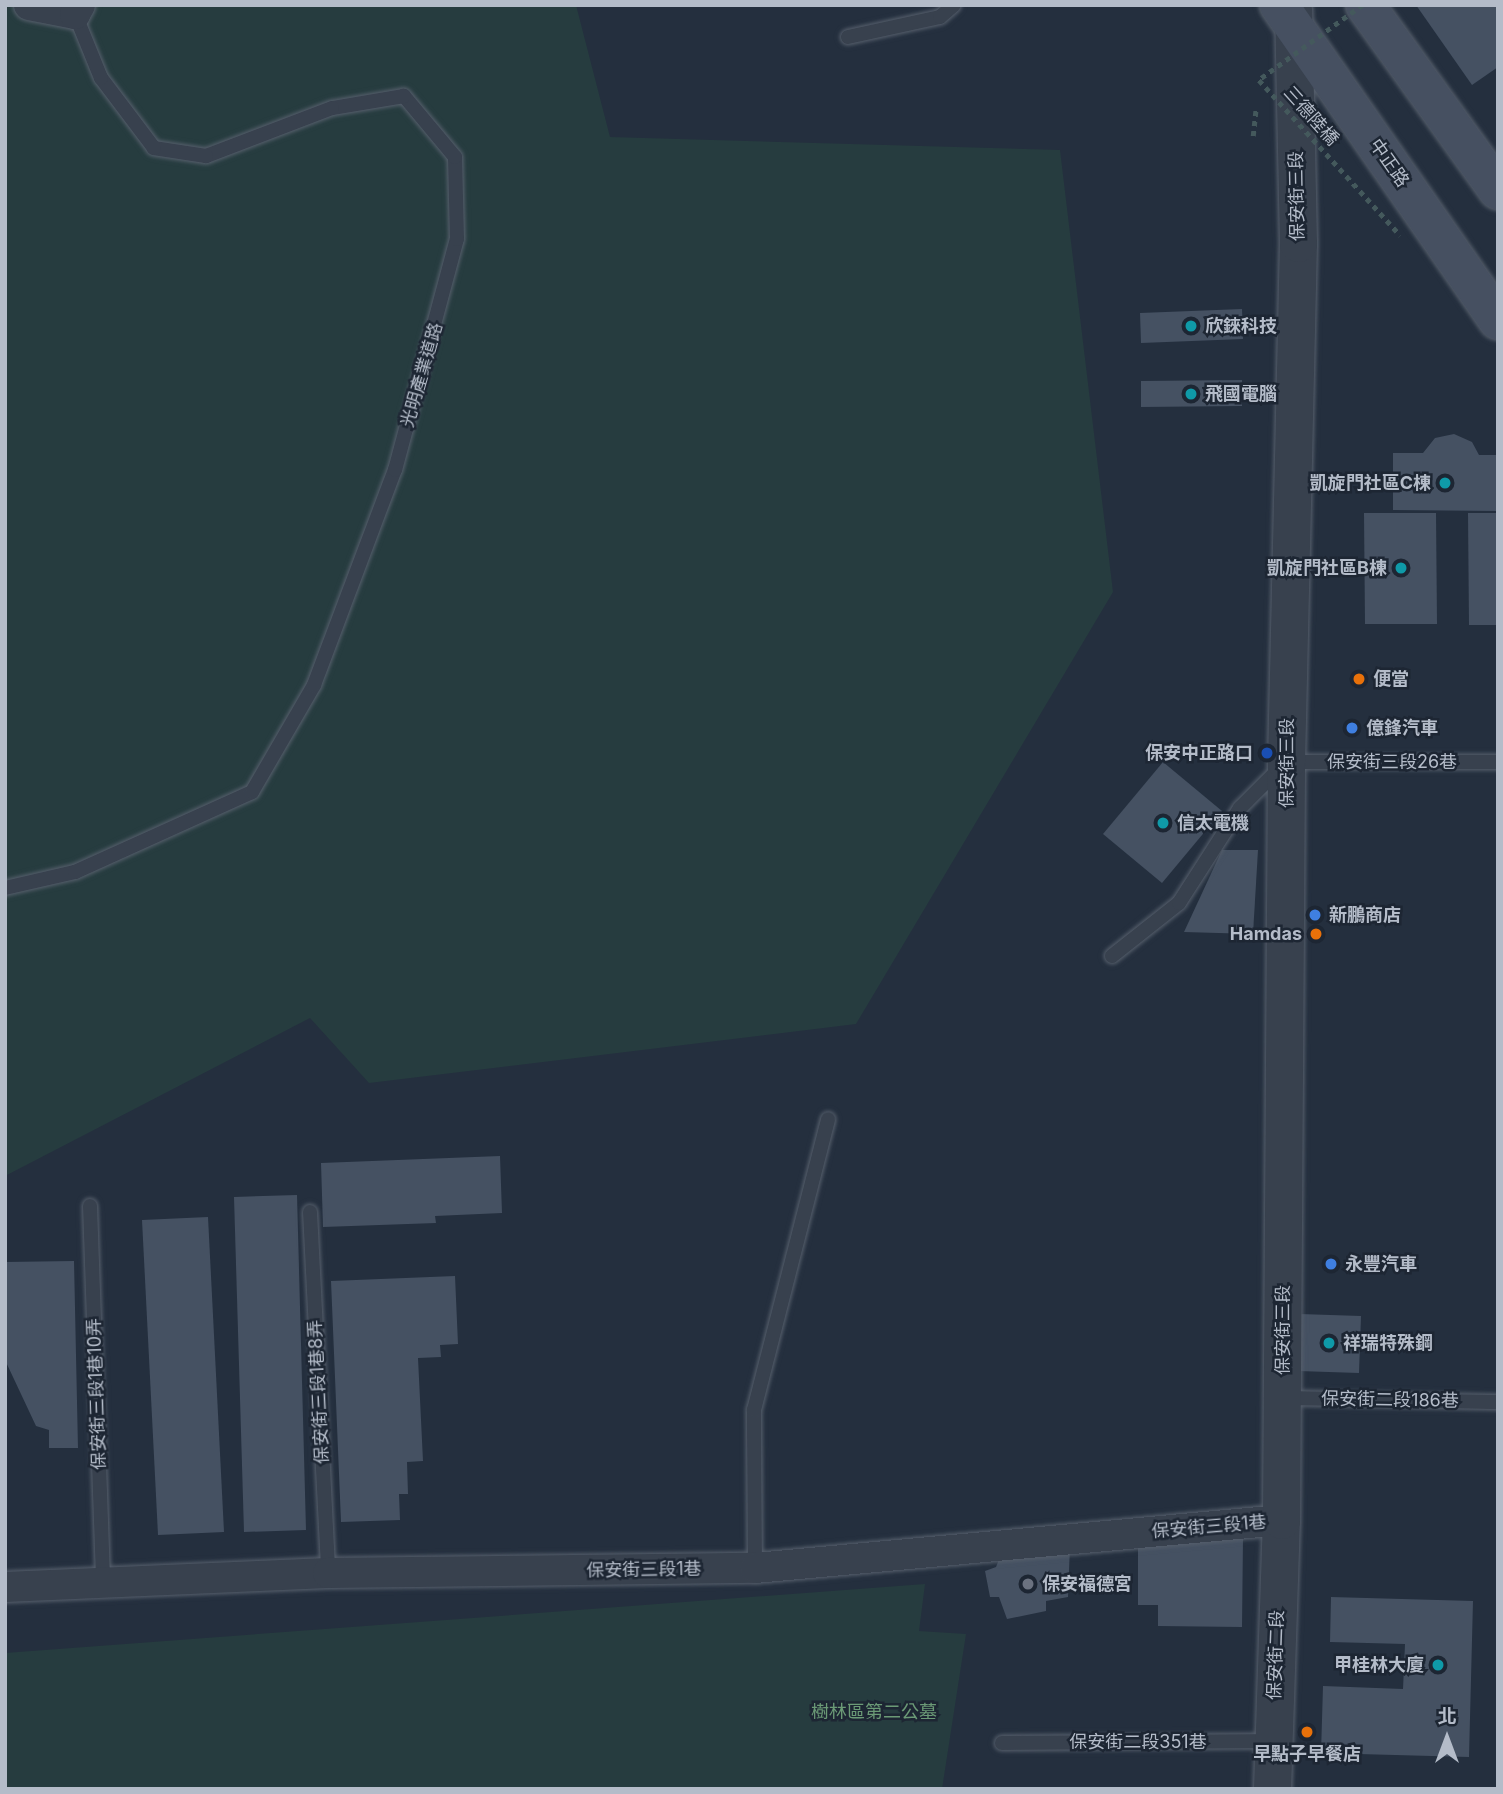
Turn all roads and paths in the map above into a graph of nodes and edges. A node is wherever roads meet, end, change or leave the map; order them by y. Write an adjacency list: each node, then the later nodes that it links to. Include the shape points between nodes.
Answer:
1 (29, 5): 4 (street)
2 (954, 5): 6 (lane, via 940,17)
3 (1364, 5): 7 (main road); 8 (path, 三德陸橋, bridge, via 1259,80)
4 (78, 10): 12 (lane, 光明產業道路, via 101,78 155,148 206,156 332,108 404,96 455,158 457,239 391,483 314,685 252,792 75,872)
5 (1288, 11): 9 (main road, 中正路); 10 (street, 保安街三段, via 1298,243)
6 (848, 37)
7 (1498, 190)
8 (1400, 235)
9 (1498, 320)
10 (1286, 762): 11 (lane, 保安街三段26巷); 13 (lane, via 1240,808 1179,903); 17 (street, 保安街三段)
11 (1498, 762)
12 (5, 888)
13 (1112, 956)
14 (828, 1119): 20 (lane, via 754,1410)
15 (90, 1206): 22 (lane, 保安街三段1巷10弄)
16 (310, 1212): 21 (lane, 保安街三段1巷8弄)
17 (1282, 1398): 18 (lane, 保安街二段186巷); 19 (street, 保安街三段)
18 (1498, 1402)
19 (1281, 1521): 20 (street, 保安街三段1巷); 24 (street, 保安街二段)
20 (755, 1568): 21 (street, 保安街三段1巷)
21 (328, 1573): 22 (street, 保安街三段1巷)
22 (103, 1583): 23 (street, 保安街三段1巷)
23 (5, 1587)
24 (1273, 1741): 25 (lane, 保安街二段351巷); 26 (street, 保安街二段)
25 (1002, 1743)
26 (1272, 1789)

